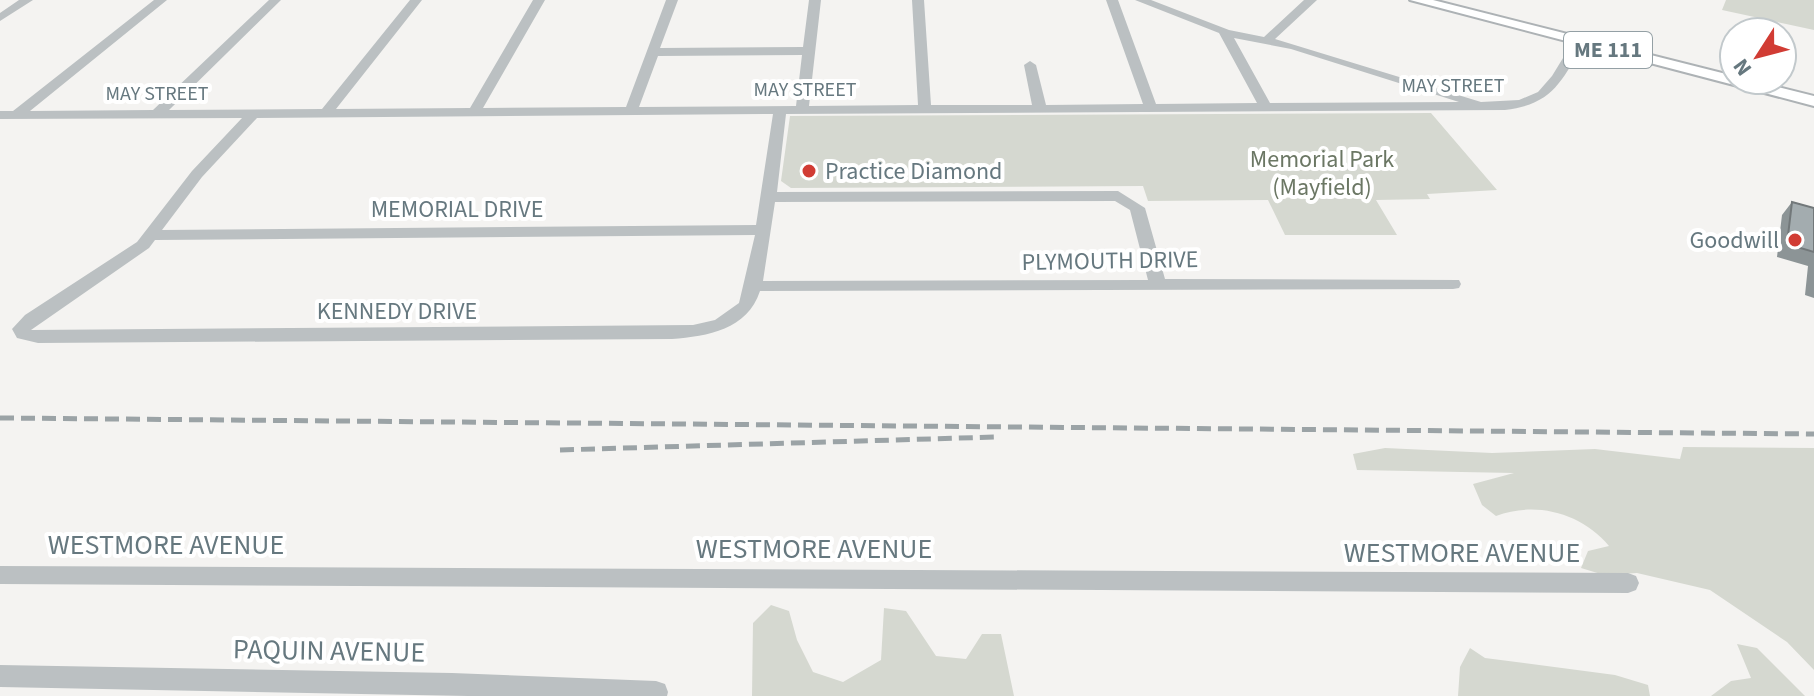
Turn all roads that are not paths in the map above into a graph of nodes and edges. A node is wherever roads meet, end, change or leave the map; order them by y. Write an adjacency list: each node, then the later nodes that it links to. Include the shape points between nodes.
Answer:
1 (27, 0): 14 (street)
2 (161, 0): 35 (street)
3 (275, 0): 33 (street)
4 (416, 0): 32 (street)
5 (539, 0): 30 (street)
6 (672, 0): 19 (street)
7 (815, 0): 18 (street)
8 (918, 0): 25 (street)
9 (1112, 0): 23 (street)
10 (1141, 0): 13 (street)
11 (1311, 0): 16 (street)
12 (1417, 0): 17 (main road, ME 111)
13 (1164, 3): 15 (street)
14 (0, 18)
15 (1225, 33): 16 (street); 24 (street)
16 (1268, 39): 22 (street)
17 (1578, 43): 21 (main road, ME 111); 22 (street, MAY STREET, via 1539,100)
18 (809, 51): 19 (street); 28 (street)
19 (653, 52): 29 (street)
20 (1030, 65): 26 (street)
21 (1814, 101)
22 (1481, 106): 24 (street, MAY STREET)
23 (1151, 108): 24 (street, MAY STREET); 26 (street, MAY STREET)
24 (1266, 108)
25 (925, 109): 26 (street, MAY STREET); 28 (street, MAY STREET)
26 (1040, 109)
27 (780, 110): 28 (street, MAY STREET); 29 (street, MAY STREET); 36 (street)
28 (802, 110)
29 (631, 111): 30 (street, MAY STREET)
30 (474, 112): 32 (street, MAY STREET)
31 (254, 113): 32 (street, MAY STREET); 33 (street, MAY STREET); 38 (street, via 197,174)
32 (326, 113)
33 (157, 114): 35 (street, MAY STREET)
34 (0, 115): 35 (street, MAY STREET)
35 (16, 115)
36 (766, 197): 37 (street); 39 (street, via 1103,194 1127,199 1137,208)
37 (761, 230): 38 (street, MEMORIAL DRIVE); 41 (street)
38 (154, 235): 41 (street, KENNEDY DRIVE, via 21,331 38,337 687,332 733,319)
39 (1158, 284): 40 (street, PLYMOUTH DRIVE); 41 (street, PLYMOUTH DRIVE)
40 (1453, 284)
41 (761, 286)
42 (0, 575): 43 (street, WESTMORE AVENUE)
43 (1628, 583)
44 (0, 676): 45 (street, PAQUIN AVENUE)
45 (656, 692)

